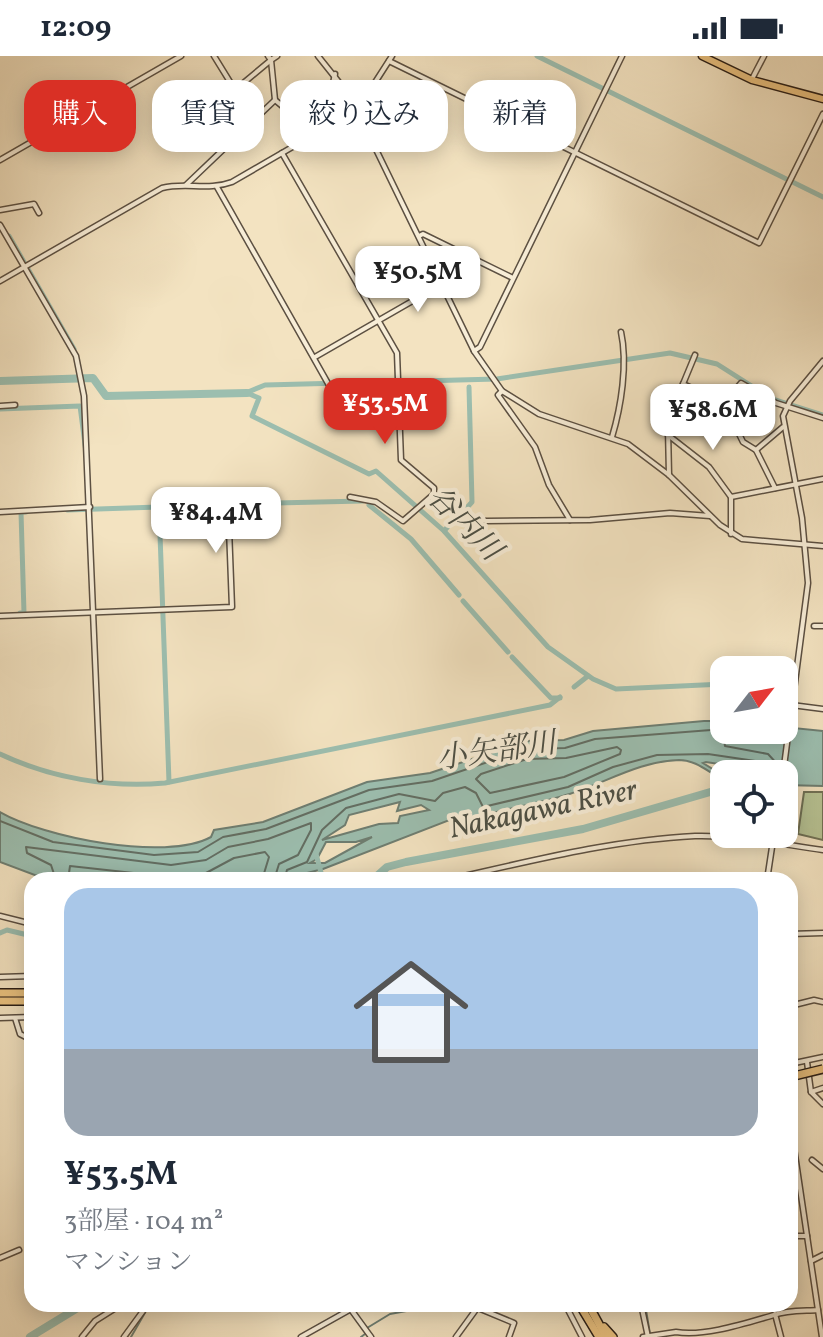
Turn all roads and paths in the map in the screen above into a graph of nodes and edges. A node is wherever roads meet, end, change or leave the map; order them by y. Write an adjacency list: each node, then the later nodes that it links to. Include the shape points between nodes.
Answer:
1 (181, 56): 24 (street)
2 (214, 56): 8 (street, via 235,90)
3 (277, 56): 8 (street)
4 (318, 56): 10 (street)
5 (622, 56): 20 (street)
6 (702, 56): 14 (main road)
7 (764, 56): 14 (street)
8 (270, 58): 17 (street)
9 (390, 58): 13 (street); 15 (street)
10 (335, 74): 11 (street); 12 (street)
11 (334, 80)
12 (339, 80)
13 (376, 80)
14 (752, 80): 16 (main road)
15 (464, 96)
16 (823, 99)
17 (275, 100): 18 (street); 25 (street)
18 (280, 104)
19 (823, 114): 22 (street, via 759,243)
20 (576, 150)
21 (379, 152): 30 (street)
22 (575, 152): 32 (street)
23 (282, 153): 26 (street); 35 (street)
24 (0, 160)
25 (186, 185): 26 (street); 31 (street, via 143,197)
26 (217, 187): 39 (street)
27 (0, 210): 28 (street, via 34,204)
28 (39, 213)
29 (0, 225): 31 (street)
30 (419, 236): 32 (street); 34 (street)
31 (24, 267): 33 (street); 61 (street, via 78,363)
32 (513, 278): 37 (street)
33 (0, 281)
34 (442, 284): 35 (street); 37 (street)
35 (379, 321): 39 (street); 57 (street, via 397,353 401,460 434,488)
36 (621, 332): 51 (street, via 618,424)
37 (474, 351): 43 (street)
38 (695, 355): 42 (street)
39 (315, 357): 41 (street)
40 (823, 361): 46 (street)
41 (330, 384)
42 (683, 384): 44 (street); 50 (street)
43 (502, 391): 51 (street, via 539,414); 64 (street, via 498,395 535,447)
44 (724, 403): 46 (street, via 741,383); 52 (street, via 743,442)
45 (15, 405): 47 (street)
46 (788, 405): 48 (street); 49 (street)
47 (0, 406)
48 (823, 418)
49 (783, 427): 52 (street); 55 (street)
50 (668, 435): 53 (street); 59 (street, via 709,467)
51 (612, 437): 53 (street)
52 (756, 450): 56 (street)
53 (669, 475): 63 (street)
54 (823, 479): 55 (street)
55 (795, 484): 56 (street); 66 (street)
56 (775, 488): 59 (street)
57 (432, 496): 58 (street, via 403,521 367,499); 64 (street, via 478,520)
58 (350, 497)
59 (731, 497): 65 (street)
60 (228, 502): 68 (street, via 232,607)
61 (90, 507): 62 (street); 68 (street)
62 (0, 512)
63 (710, 516): 64 (street, via 670,513); 65 (street)
64 (570, 520)
65 (731, 534): 66 (street, via 752,542)
66 (807, 545): 67 (street); 72 (street, via 808,598)
67 (823, 546)
68 (94, 612): 69 (street); 75 (street)
69 (0, 616)
70 (814, 626): 71 (street)
71 (823, 626)
72 (798, 671)
73 (798, 707): 74 (street)
74 (823, 709)
75 (100, 779)
76 (710, 836): 80 (street, via 618,844)
77 (798, 844): 79 (street)
78 (772, 848): 81 (street)
79 (823, 850)
80 (484, 872)
81 (768, 872)
82 (0, 916): 83 (street)
83 (24, 922)
84 (823, 933): 85 (street)
85 (798, 934)
86 (24, 976): 87 (street)
87 (0, 977)
88 (0, 993): 89 (highway)
89 (24, 993)
90 (0, 1001): 91 (highway)
91 (24, 1001)
92 (823, 1002): 93 (street)
93 (798, 1004)
94 (24, 1017): 96 (street)
95 (0, 1018): 96 (street)
96 (15, 1018): 97 (street)
97 (24, 1036)
98 (823, 1057): 99 (street)
99 (807, 1062): 100 (street); 104 (street)
100 (798, 1063)
101 (823, 1069): 102 (highway, bridge)
102 (798, 1075)
103 (823, 1088): 104 (street)
104 (811, 1092): 105 (street)
105 (823, 1104)
106 (812, 1160): 107 (street)
107 (823, 1169)
108 (798, 1172): 110 (street)
109 (798, 1236): 110 (street)
110 (807, 1236): 114 (street)
111 (19, 1250): 113 (street)
112 (823, 1255): 114 (street)
113 (0, 1258)
114 (811, 1261): 115 (street)
115 (818, 1310): 126 (street); 143 (street)
116 (109, 1312): 131 (street)
117 (142, 1312): 132 (street)
118 (346, 1312): 133 (street)
119 (353, 1312): 134 (street)
120 (475, 1312): 135 (street)
121 (491, 1312): 136 (street, via 514,1323)
122 (569, 1312): 137 (street)
123 (584, 1312): 129 (highway)
124 (643, 1312): 130 (street)
125 (796, 1312): 128 (street)
126 (798, 1312)
127 (592, 1313): 140 (highway); 141 (highway)
128 (775, 1314): 130 (street, via 713,1335); 142 (street)
129 (592, 1326): 138 (highway); 139 (highway)
130 (648, 1336)
131 (82, 1337)
132 (126, 1337)
133 (301, 1337)
134 (371, 1337)
135 (456, 1337)
136 (510, 1337)
137 (582, 1337)
138 (590, 1337)
139 (599, 1337)
140 (606, 1337)
141 (613, 1337)
142 (781, 1337)
143 (822, 1337)

